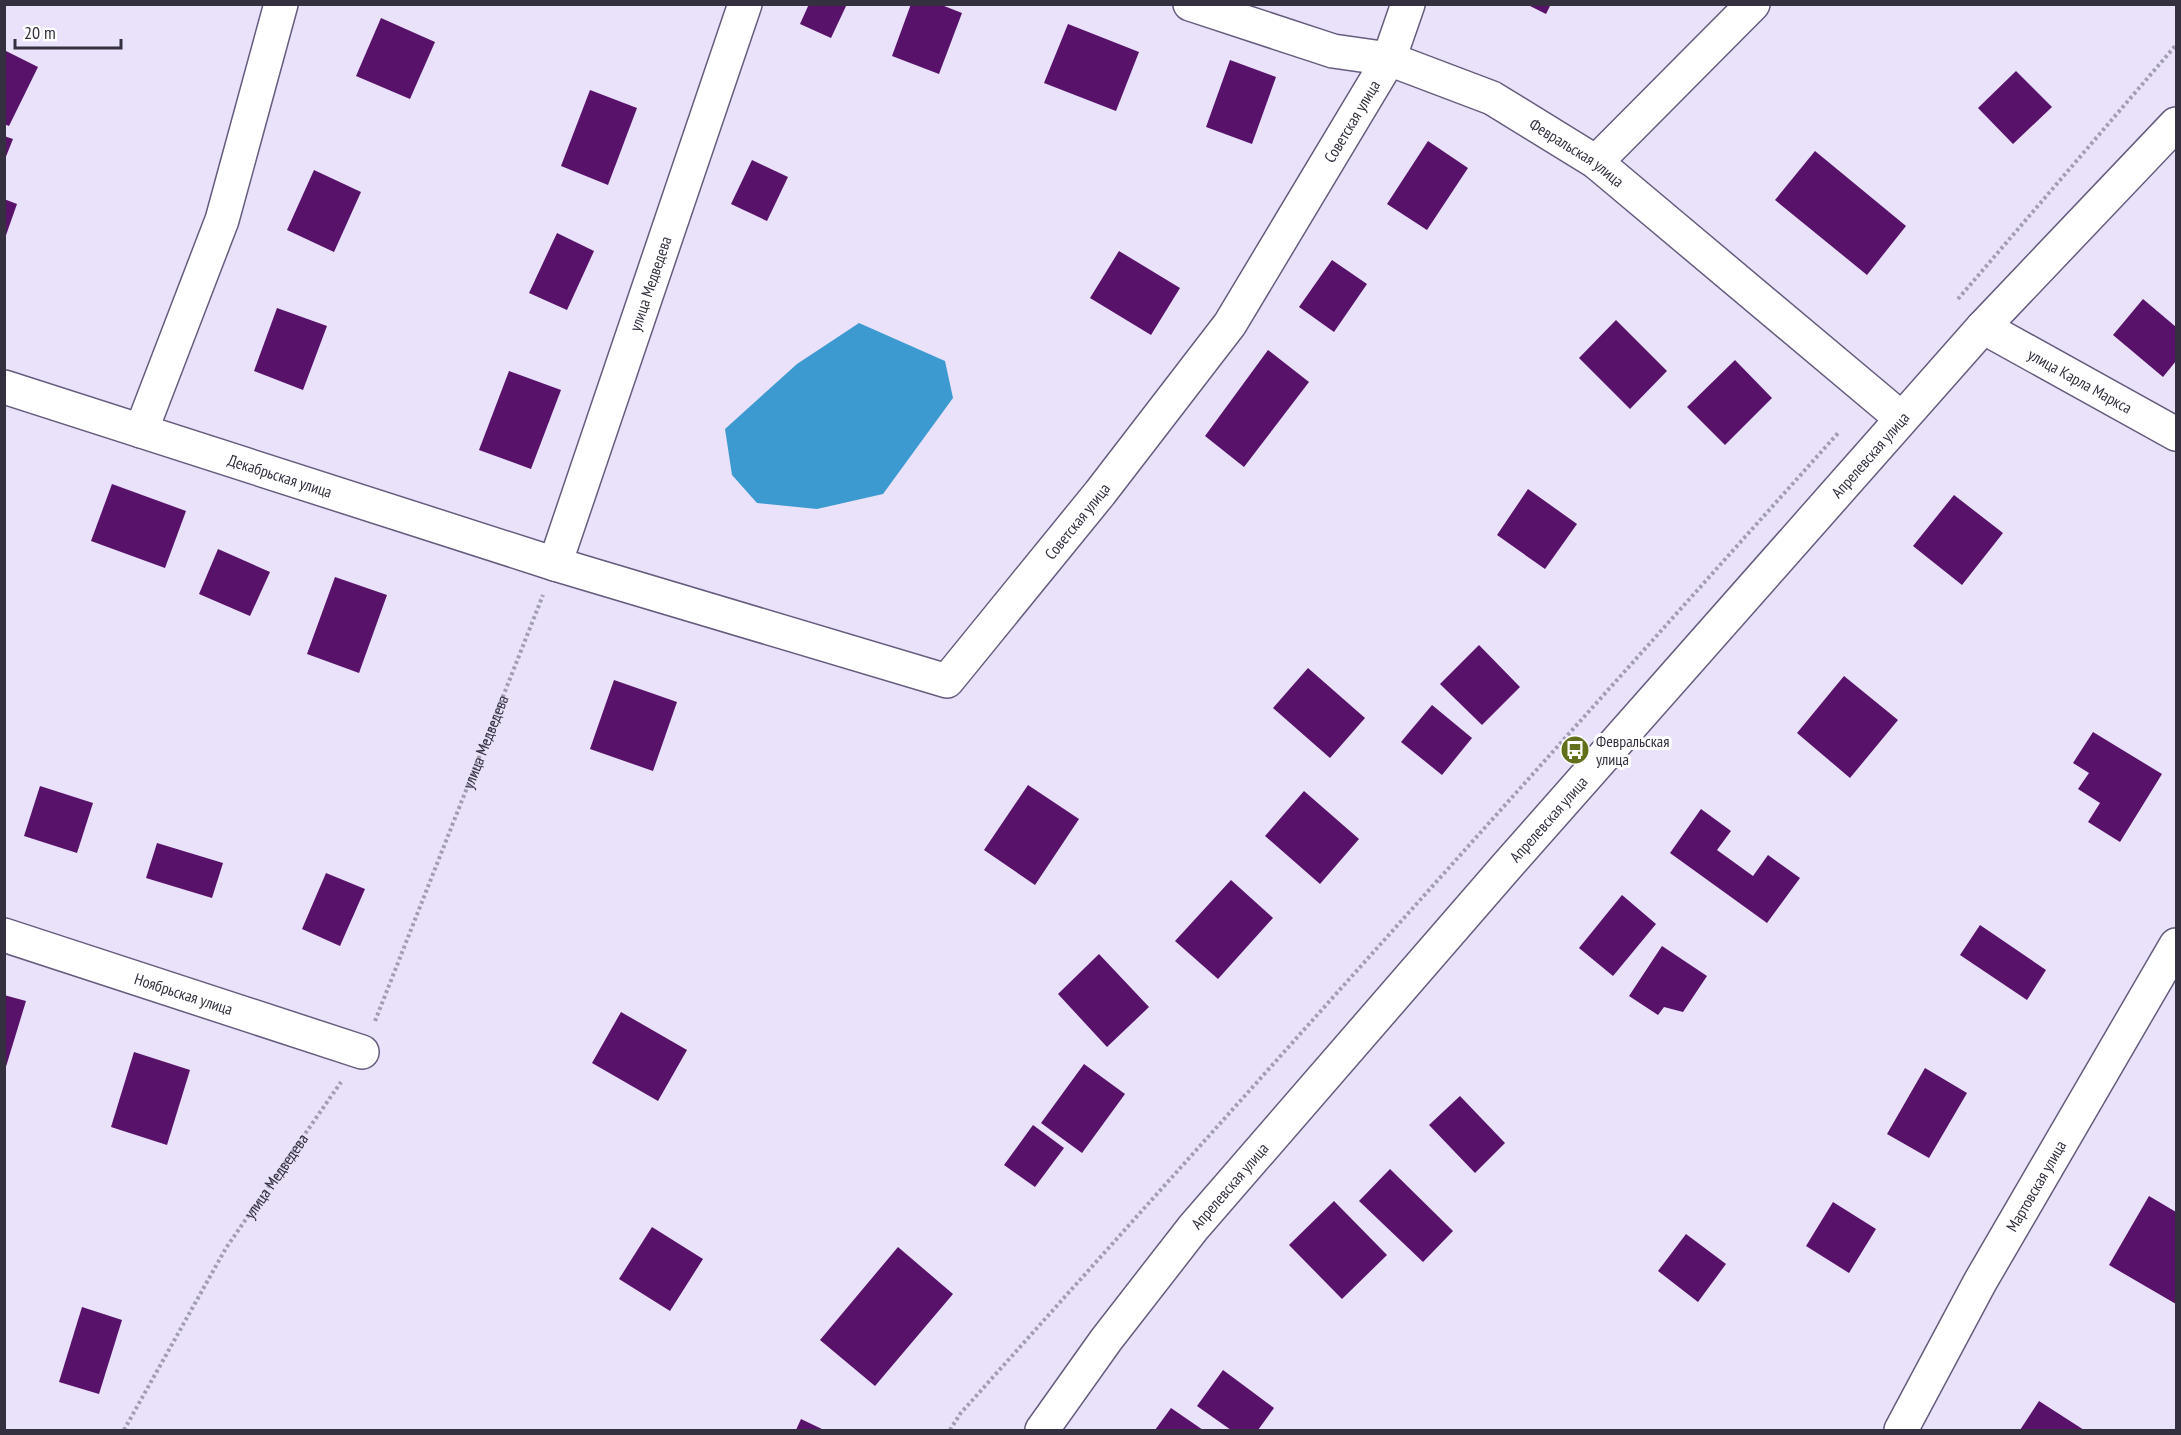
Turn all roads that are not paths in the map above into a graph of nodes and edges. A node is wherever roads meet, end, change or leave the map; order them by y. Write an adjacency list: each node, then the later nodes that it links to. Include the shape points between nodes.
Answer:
1 (281, 4): 12 (street, via 222,220)
2 (745, 4): 14 (street, улица Медведева)
3 (1190, 4): 6 (street, Февральская улица, via 1333,51)
4 (1408, 4): 6 (street, Советская улица)
5 (1753, 4): 8 (street)
6 (1389, 59): 8 (street, Февральская улица, via 1492,98); 14 (street, Советская улица, via 1230,324 1100,494 947,681)
7 (2176, 124): 9 (street, Апрелевская улица)
8 (1596, 162): 11 (street, Февральская улица)
9 (1983, 327): 11 (street, Апрелевская улица); 13 (street, улица Карла Маркса)
10 (4, 387): 12 (street, Декабрьская улица)
11 (1901, 418): 18 (street, Апрелевская улица, via 1193,1228)
12 (141, 431): 14 (street, Декабрьская улица)
13 (2176, 434)
14 (555, 564)
15 (4, 935): 17 (street, Ноябрьская улица)
16 (2176, 945): 19 (street, Мартовская улица, via 1980,1282)
17 (362, 1052)
18 (1042, 1431)
19 (1901, 1431)

